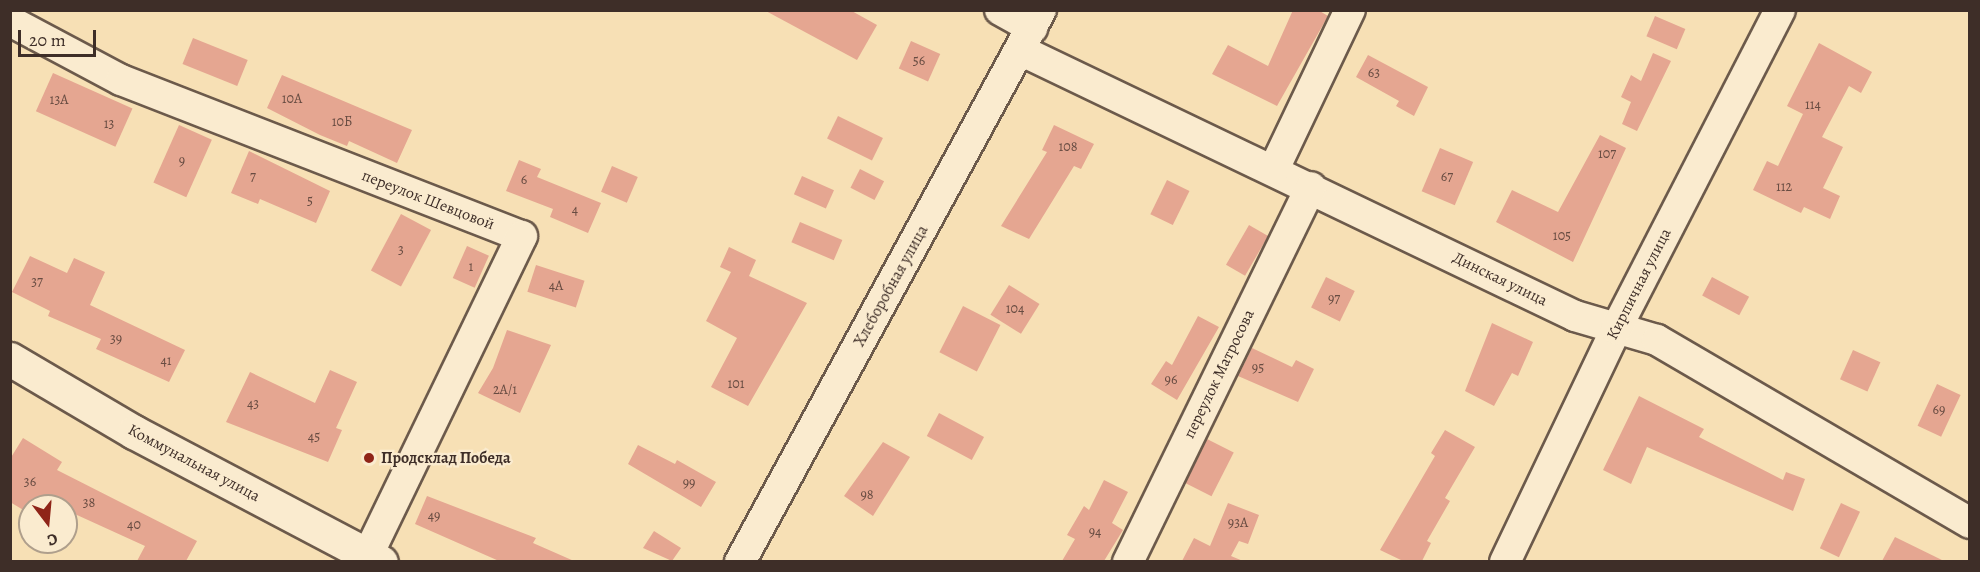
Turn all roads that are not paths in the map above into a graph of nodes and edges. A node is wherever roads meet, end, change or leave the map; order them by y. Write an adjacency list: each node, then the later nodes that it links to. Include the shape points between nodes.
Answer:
1 (1000, 10): 5 (street, Динская улица)
2 (1350, 10): 6 (street)
3 (1780, 10): 8 (street, Кирпичная улица)
4 (10, 21): 11 (street, переулок Шевцовой, via 121,80 522,236)
5 (1031, 30): 6 (street, Динская улица); 12 (street, Хлеборобная улица)
6 (1275, 169): 7 (street, Динская улица)
7 (1311, 187): 8 (street, Динская улица, via 1575,316); 13 (street, переулок Матросова)
8 (1616, 329): 10 (street, Динская улица, via 1657,340); 14 (street, Кирпичная улица)
9 (10, 359): 11 (street, Коммунальная улица, via 134,432)
10 (1970, 523)
11 (374, 558)
12 (740, 561)
13 (1128, 561)
14 (1505, 561)

